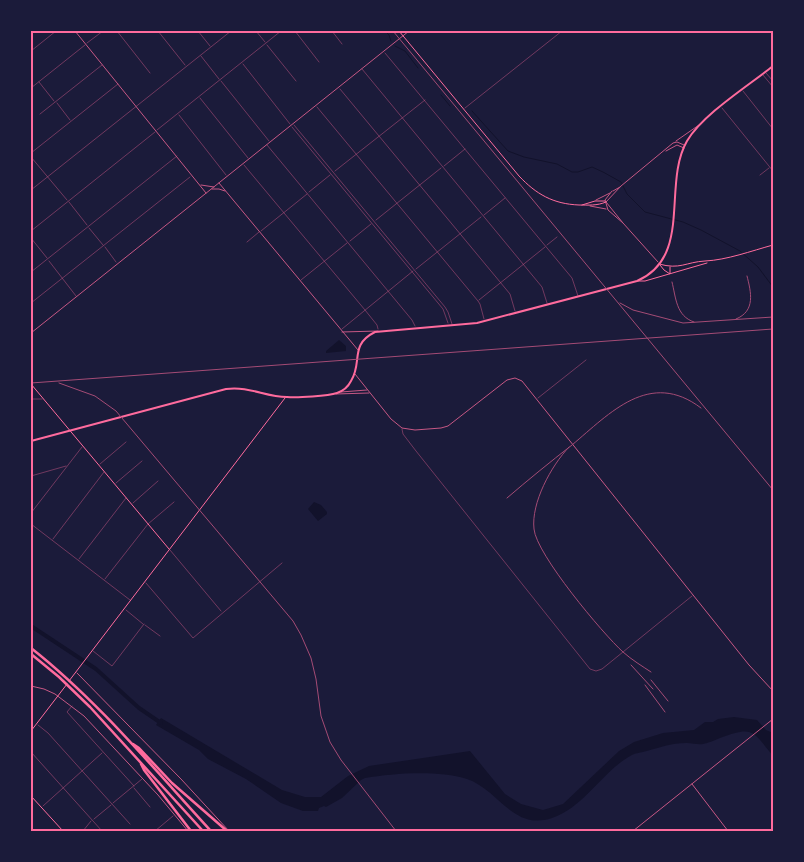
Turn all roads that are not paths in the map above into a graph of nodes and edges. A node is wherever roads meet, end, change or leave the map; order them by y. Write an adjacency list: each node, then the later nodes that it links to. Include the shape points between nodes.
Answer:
1 (56, 31): 20 (street)
2 (75, 31): 16 (street)
3 (102, 31): 16 (street)
4 (117, 31): 30 (street)
5 (158, 31): 27 (street)
6 (198, 31): 19 (street)
7 (256, 31): 17 (street)
8 (281, 31): 17 (street)
9 (295, 31): 23 (street)
10 (332, 31): 18 (street)
11 (398, 31): 15 (main road)
12 (409, 31): 15 (street)
13 (562, 31): 47 (street)
14 (229, 32): 19 (street)
15 (402, 36): 21 (street); 47 (main road)
16 (86, 44): 25 (street); 35 (street)
17 (266, 44): 24 (street); 33 (street)
18 (342, 44)
19 (211, 47): 22 (street)
20 (31, 50)
21 (384, 51): 28 (street); 42 (street)
22 (201, 55): 27 (street); 32 (street)
23 (319, 62)
24 (242, 63): 32 (street); 53 (street)
25 (102, 64): 36 (street); 43 (street)
26 (773, 66): 29 (main road)
27 (186, 67): 45 (street)
28 (362, 69): 39 (street); 50 (street)
29 (765, 72): 31 (main road); 34 (street)
30 (150, 73)
31 (762, 74): 37 (street); 40 (main road)
32 (220, 80): 41 (street); 57 (street)
33 (296, 81)
34 (773, 81)
35 (39, 82): 38 (street); 43 (street)
36 (118, 84): 45 (street); 51 (street)
37 (773, 87)
38 (31, 88)
39 (339, 88): 44 (street); 56 (street)
40 (742, 90): 46 (main road); 54 (street)
41 (199, 97): 49 (street); 69 (street)
42 (425, 100): 50 (street); 62 (street)
43 (55, 102): 48 (street); 51 (street)
44 (316, 105): 53 (street); 66 (street)
45 (136, 106): 55 (street); 80 (street)
46 (721, 107): 52 (main road); 73 (street)
47 (464, 109): 99 (main road, via 519,176 537,192 558,202)
48 (40, 114)
49 (178, 114): 55 (street); 79 (street)
50 (402, 118): 56 (street); 72 (street)
51 (71, 122): 65 (street)
52 (702, 124): 58 (street); 60 (main road)
53 (292, 125): 57 (street); 61 (street); 63 (street)
54 (773, 129)
55 (156, 131): 68 (street); 96 (street)
56 (379, 136): 66 (street); 83 (street)
57 (270, 142): 59 (street)
58 (674, 142): 60 (street); 64 (street)
59 (267, 145): 69 (street); 91 (street)
60 (684, 147): 64 (street, via 676,145); 126 (main road, via 668,250)
61 (314, 149): 63 (street); 75 (street)
62 (465, 149): 72 (street); 93 (street)
63 (312, 150): 76 (street)
64 (665, 151): 84 (street)
65 (31, 153)
66 (356, 154): 75 (street); 98 (street)
67 (31, 156): 80 (street)
68 (177, 156): 77 (street); 107 (street)
69 (249, 159): 70 (street)
70 (243, 164): 79 (street); 102 (street)
71 (773, 165): 73 (street)
72 (442, 167): 83 (street); 103 (street)
73 (770, 168): 74 (street); 78 (street)
74 (773, 171)
75 (334, 173): 76 (street); 92 (street)
76 (331, 174): 91 (street); 94 (street)
77 (192, 175): 82 (street); 116 (street)
78 (760, 175)
79 (228, 176): 81 (street)
80 (48, 177): 86 (street); 96 (street)
81 (219, 183): 85 (street); 89 (street)
82 (200, 185): 85 (street); 90 (street)
83 (420, 185): 98 (street); 110 (street)
84 (621, 186): 88 (street); 97 (street)
85 (215, 187): 87 (street)
86 (31, 190)
87 (209, 191): 89 (street, via 217,188); 90 (street)
88 (612, 191): 95 (street); 97 (street)
89 (227, 192): 109 (street)
90 (207, 193): 124 (street)
91 (308, 193): 102 (street); 114 (street)
92 (354, 197): 94 (street); 104 (street)
93 (505, 198): 103 (street); 118 (street)
94 (351, 199): 106 (street)
95 (595, 200): 97 (main road); 99 (main road)
96 (68, 201): 107 (street); 108 (street)
97 (606, 202): 100 (main road); 101 (street); 105 (street)
98 (397, 203): 104 (street); 120 (street)
99 (582, 205): 100 (main road)
100 (590, 206): 101 (street)
101 (610, 212): 105 (street)
102 (284, 213): 109 (street); 122 (street)
103 (483, 216): 110 (street); 125 (street)
104 (374, 222): 106 (street); 117 (street)
105 (623, 222): 126 (street)
106 (372, 224): 114 (street); 119 (street)
107 (88, 227): 116 (street); 121 (street)
108 (31, 231)
109 (259, 232): 113 (street); 133 (street)
110 (460, 234): 120 (street); 135 (street)
111 (557, 237): 118 (street)
112 (31, 238): 121 (street)
113 (247, 242)
114 (348, 242): 122 (street); 136 (street)
115 (773, 245): 123 (main road)
116 (104, 246): 124 (street); 132 (street)
117 (394, 246): 119 (street); 128 (street)
118 (546, 246): 125 (street); 137 (street, via 572,278)
119 (392, 248): 130 (street)
120 (437, 252): 128 (street); 141 (street)
121 (48, 259): 129 (street); 132 (street)
122 (324, 261): 133 (street); 144 (street)
123 (708, 262): 127 (main road); 131 (main road)
124 (118, 264): 138 (street)
125 (523, 264): 135 (street); 143 (street, via 542,288)
126 (659, 264): 127 (main road); 131 (main road); 134 (main road, via 651,274)
127 (670, 267): 131 (main road)
128 (414, 270): 130 (street); 139 (street)
129 (31, 272)
130 (412, 272): 136 (street); 140 (street)
131 (670, 274): 134 (main road)
132 (63, 278): 138 (street); 142 (street)
133 (300, 281): 150 (street)
134 (638, 281): 137 (main road)
135 (501, 282): 141 (street); 145 (street, via 512,296)
136 (389, 291): 144 (street); 148 (street)
137 (578, 296): 143 (main road)
138 (77, 297): 151 (street)
139 (437, 298): 140 (street); 147 (street, via 447,310)
140 (435, 300): 147 (street, via 446,313)
141 (478, 301): 146 (street)
142 (31, 304)
143 (547, 304): 145 (main road)
144 (365, 310): 149 (street); 150 (street)
145 (516, 312): 146 (main road)
146 (485, 321): 147 (main road)
147 (450, 325): 148 (main road)
148 (415, 328): 149 (main road)
149 (378, 330): 150 (street); 152 (main road, via 365,338)
150 (341, 331): 152 (street)
151 (31, 334)
152 (358, 350): 154 (main road)
153 (586, 360): 163 (street)
154 (355, 374): 156 (street); 157 (main road, via 348,386)
155 (31, 384): 161 (main road)
156 (368, 390): 157 (street); 158 (street)
157 (339, 392): 159 (main road)
158 (370, 393): 159 (street); 164 (street, via 391,420)
159 (335, 394): 160 (main road)
160 (286, 397): 165 (main road, via 245,388 226,389); 183 (main road)
161 (43, 398): 162 (street); 165 (main road)
162 (31, 399)
163 (537, 399): 164 (street, via 522,381 515,378 507,380 448,426 415,430); 188 (street)
164 (402, 428): 188 (street, via 408,441 590,669 602,669)
165 (70, 430): 166 (main road); 168 (main road)
166 (31, 440)
167 (126, 442): 170 (street)
168 (83, 446): 170 (main road); 171 (street)
169 (142, 461): 175 (street)
170 (99, 465): 172 (main road)
171 (68, 466): 173 (street); 179 (street)
172 (105, 472): 175 (main road); 182 (street)
173 (31, 476)
174 (158, 481): 178 (street)
175 (115, 484): 176 (main road)
176 (126, 498): 178 (main road); 184 (street)
177 (174, 502): 181 (street)
178 (132, 504): 181 (main road)
179 (31, 513)
180 (31, 524): 182 (street)
181 (148, 524): 183 (main road); 186 (street)
182 (52, 540): 184 (street)
183 (170, 550): 187 (main road); 191 (street)
184 (78, 560): 186 (street)
185 (282, 563): 191 (street)
186 (104, 580): 189 (street)
187 (145, 582): 189 (main road); 191 (street, via 192,638)
188 (693, 596): 199 (street)
189 (131, 601): 190 (main road)
190 (124, 609): 192 (street); 195 (main road)
191 (222, 613)
192 (144, 624): 193 (street); 195 (street, via 112,666)
193 (160, 636)
194 (31, 648): 205 (highway, via 62,673)
195 (92, 651): 197 (main road)
196 (32, 655): 208 (highway, via 74,691)
197 (76, 672): 200 (main road); 228 (street)
198 (31, 686): 200 (street)
199 (773, 690)
200 (58, 696): 201 (street); 203 (main road)
201 (72, 706): 207 (street, via 67,712); 210 (street)
202 (773, 719): 211 (street)
203 (37, 724): 204 (main road); 209 (street)
204 (31, 731)
205 (129, 742): 227 (highway); 228 (highway)
206 (31, 752): 213 (street)
207 (103, 752): 209 (street); 212 (street)
208 (140, 762): 225 (highway); 226 (highway)
209 (82, 771): 213 (street); 215 (street)
210 (143, 778): 212 (street); 218 (street)
211 (691, 784): 229 (street); 230 (street)
212 (133, 786): 215 (street); 217 (street)
213 (64, 788): 216 (street); 219 (street)
214 (31, 796): 216 (main road)
215 (112, 804): 219 (street); 220 (street)
216 (42, 808): 221 (main road)
217 (150, 808)
218 (175, 814): 224 (street); 225 (street)
219 (92, 820): 222 (street); 223 (street)
220 (130, 824)
221 (63, 831)
222 (83, 831)
223 (102, 831)
224 (155, 831)
225 (190, 831)
226 (203, 831)
227 (210, 831)
228 (228, 831)
229 (633, 831)
230 (728, 831)

